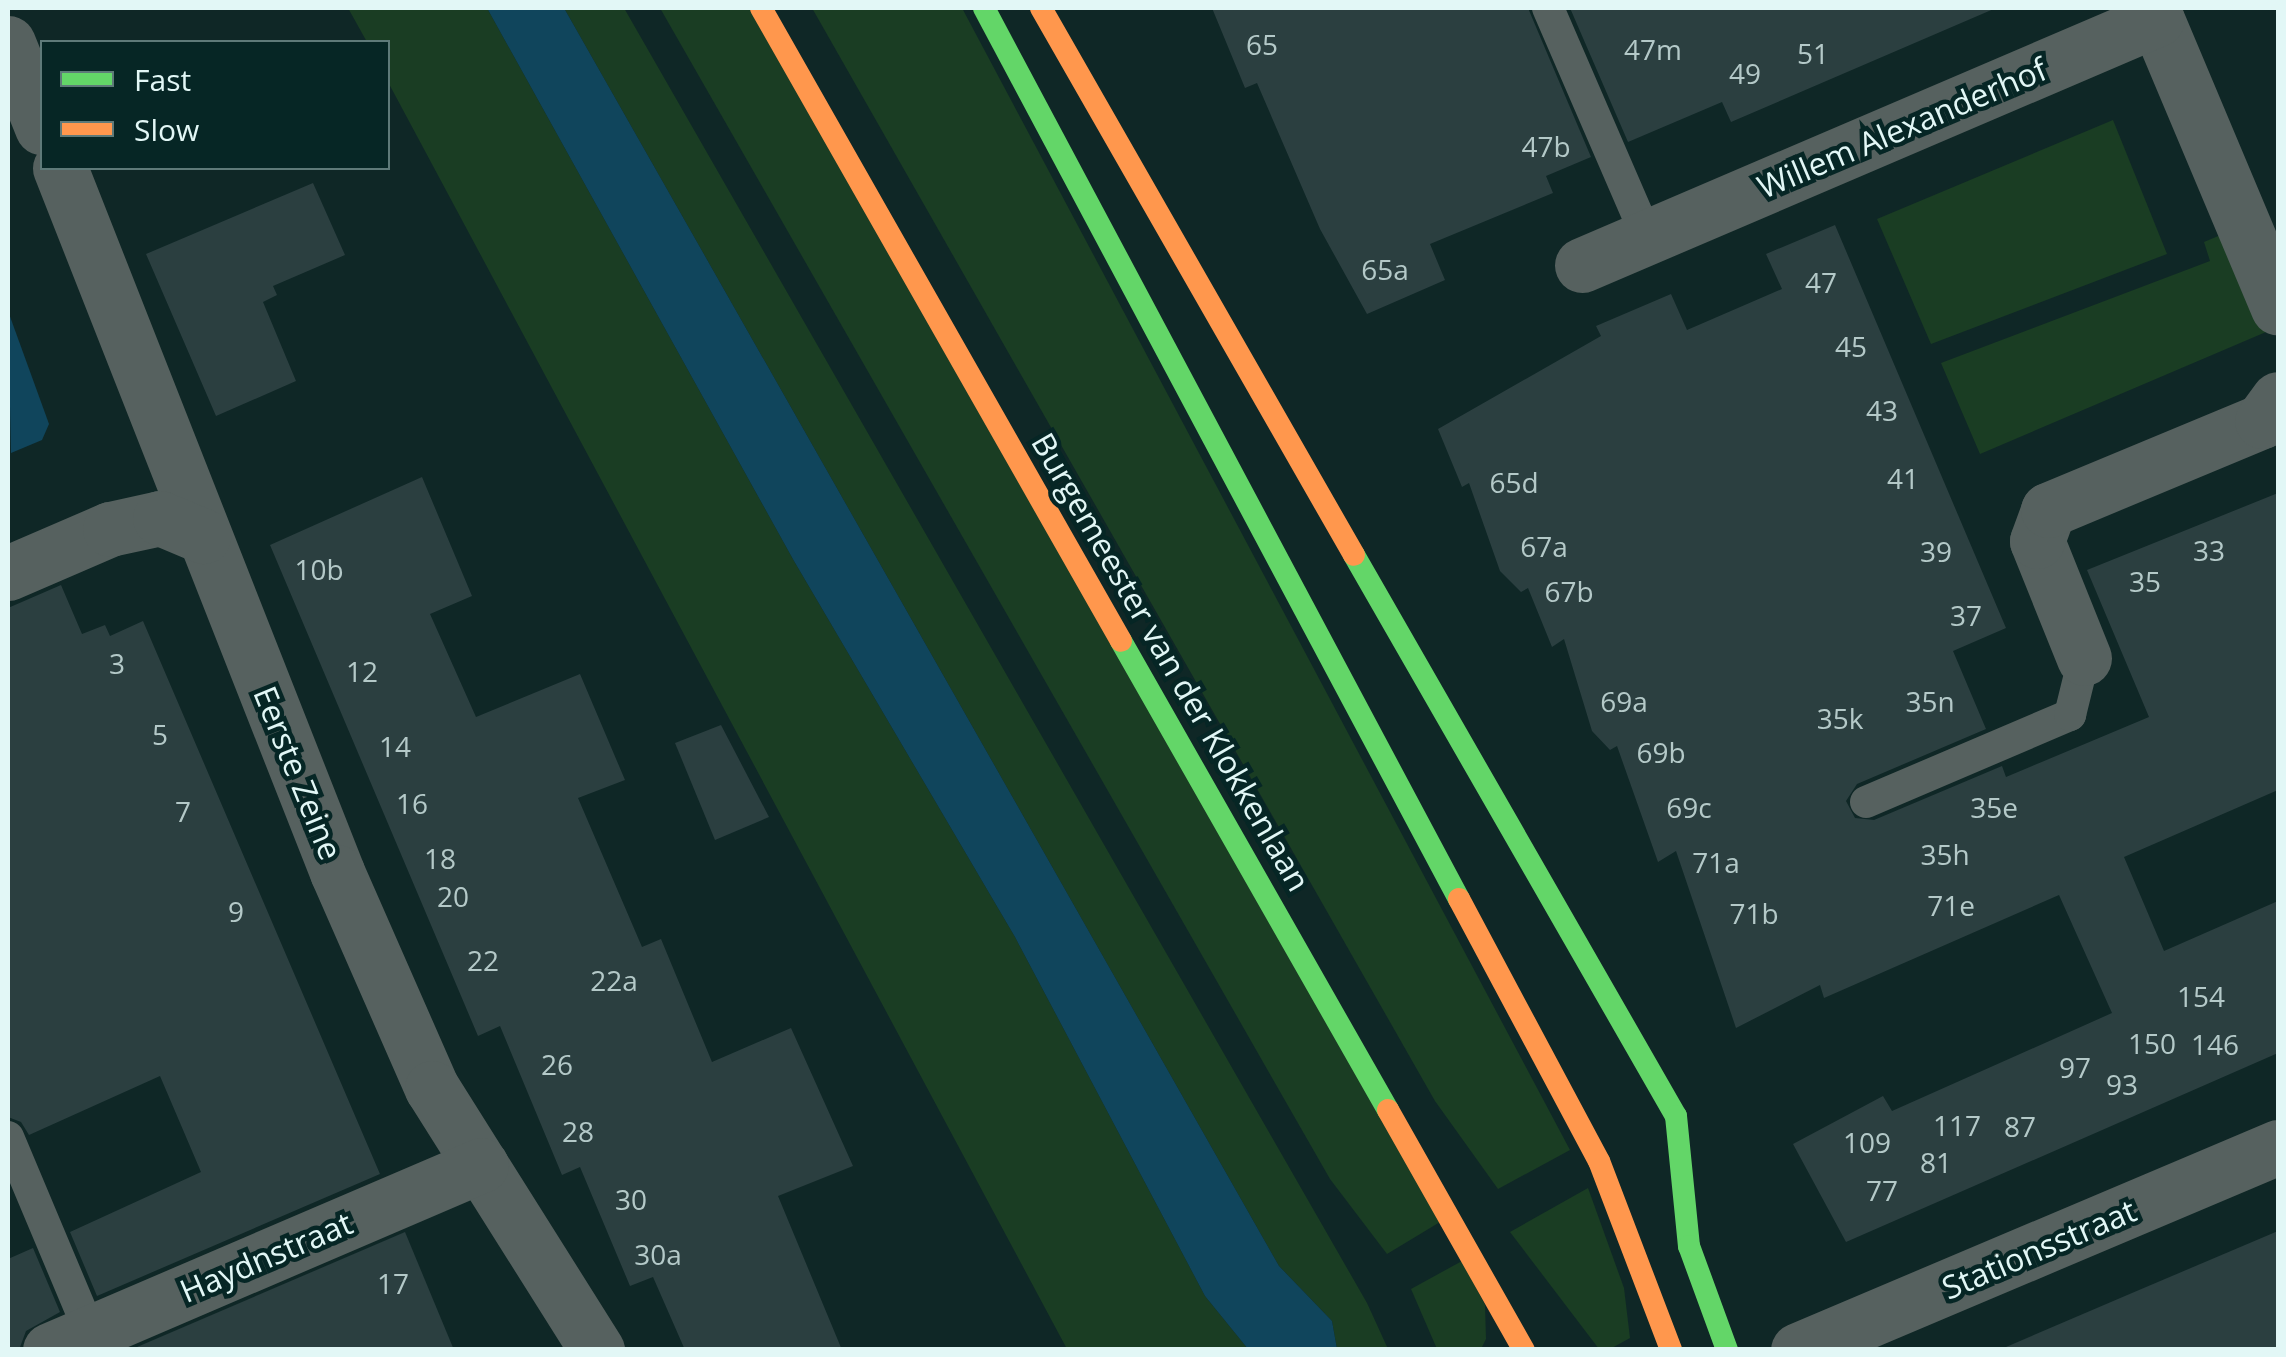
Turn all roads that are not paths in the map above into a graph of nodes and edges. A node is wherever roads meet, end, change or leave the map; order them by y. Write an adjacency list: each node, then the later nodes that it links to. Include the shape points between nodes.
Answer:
1 (761, 8): 22 (main road, Burgemeester van der Klokkenlaan)
2 (984, 8): 23 (main road, via 1599,1161)
3 (1041, 8): 24 (main road, via 1676,1116 1689,1246)
4 (1548, 8): 9 (lane)
5 (2155, 13): 9 (street, Willem Alexanderhof); 11 (street, Willem Alexanderhof)
6 (8, 43): 7 (street)
7 (40, 122)
8 (61, 170): 13 (street, Eerste Zeine)
9 (1646, 237): 10 (street, Willem Alexanderhof)
10 (1582, 265)
11 (2277, 291)
12 (2278, 399): 15 (street, via 2262,421 2048,510 2037,541)
13 (203, 536): 14 (street, via 160,518 110,529); 19 (street, Eerste Zeine, via 432,1088)
14 (8, 573)
15 (2084, 658): 16 (lane, via 2070,714)
16 (1866, 802)
17 (8, 1137): 20 (lane)
18 (2278, 1147): 25 (street, Stationsstraat)
19 (481, 1166): 20 (street, Haydnstraat); 21 (street, Eerste Zeine)
20 (70, 1341)
21 (597, 1350)
22 (1524, 1350)
23 (1671, 1350)
24 (1728, 1350)
25 (1798, 1350)

